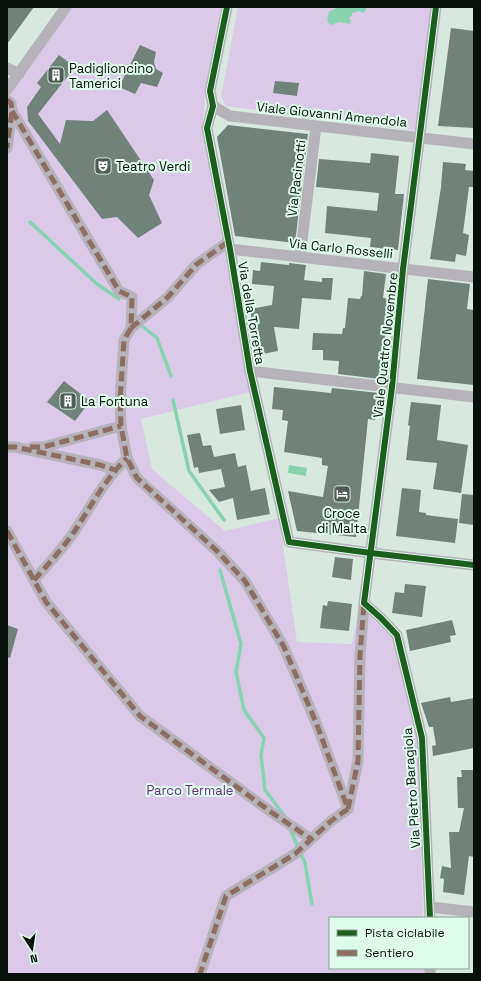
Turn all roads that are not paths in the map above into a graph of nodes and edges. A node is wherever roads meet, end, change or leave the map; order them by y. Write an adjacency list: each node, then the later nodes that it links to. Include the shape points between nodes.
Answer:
1 (66, 7): 5 (street)
2 (227, 7): 8 (street, Via della Torretta, via 210,91)
3 (436, 7): 11 (street, Viale Quattro Novembre)
4 (7, 68): 5 (street)
5 (18, 74): 6 (street)
6 (7, 90)
7 (7, 100): 9 (street, via 11,103)
8 (213, 106): 10 (street, Viale Giovanni Amendola, via 230,116); 14 (street, Via della Torretta, via 207,128)
9 (12, 111): 13 (street); 18 (street, via 119,291 132,297)
10 (316, 126): 11 (street, Viale Giovanni Amendola); 15 (street, Via Pacinotti)
11 (419, 138): 12 (street, Viale Giovanni Amendola); 16 (street, Viale Quattro Novembre)
12 (474, 144)
13 (7, 148)
14 (229, 245): 15 (street, Via Carlo Rosselli); 18 (street, via 197,264 168,297); 19 (street, Via della Torretta)
15 (300, 257): 16 (street, Via Carlo Rosselli)
16 (403, 269): 17 (street, Via Carlo Rosselli); 20 (street, Viale Quattro Novembre)
17 (474, 277)
18 (131, 328): 22 (street, via 124,340 122,359)
19 (250, 371): 20 (street); 27 (street, Via della Torretta, via 289,542)
20 (392, 387): 21 (street); 27 (street, Viale Quattro Novembre)
21 (474, 396)
22 (121, 426): 23 (street, via 43,447); 24 (street)
23 (11, 447): 25 (street)
24 (127, 458): 25 (street); 31 (street, via 137,478 217,551 245,581 284,647 317,725)
25 (115, 470): 29 (street, via 71,536)
26 (7, 531): 29 (street)
27 (371, 553): 28 (street); 30 (street)
28 (474, 565)
29 (34, 580): 32 (street, via 46,602 140,716)
30 (364, 603): 31 (street, via 358,762); 34 (street, Via Pietro Baragiola, via 397,635 422,738)
31 (348, 809): 32 (street)
32 (311, 839): 35 (street, via 295,854 226,896)
33 (474, 912): 34 (street)
34 (430, 913)
35 (200, 974)

